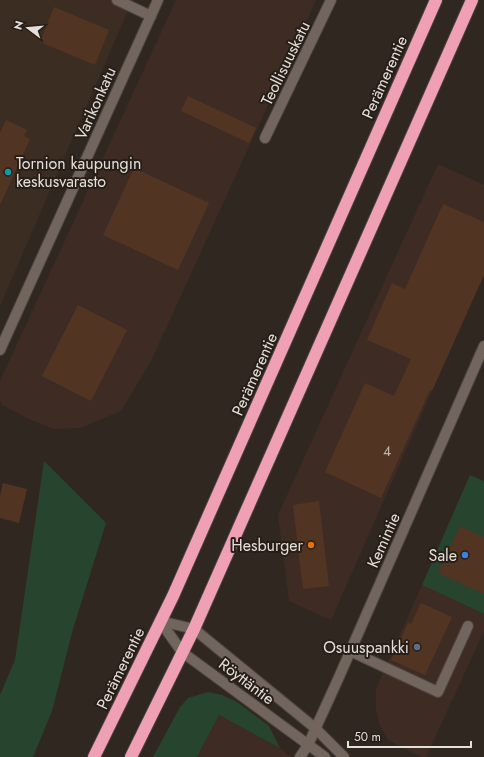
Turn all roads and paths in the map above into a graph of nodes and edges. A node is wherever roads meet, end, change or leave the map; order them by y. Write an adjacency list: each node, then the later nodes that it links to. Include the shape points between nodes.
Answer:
1 (117, 0): 6 (street)
2 (158, 0): 6 (street, Varikonkatu)
3 (331, 0): 7 (street, Teollisuuskatu)
4 (436, 0): 10 (highway, Perämerentie, via 186,568)
5 (472, 0): 12 (highway)
6 (151, 16): 9 (street, Varikonkatu)
7 (265, 138)
8 (484, 346): 13 (street, Kemintie)
9 (0, 350)
10 (160, 621): 12 (street); 14 (street, Röyttäntie); 17 (highway, Perämerentie)
11 (468, 626): 13 (street, via 438,692)
12 (194, 629): 14 (highway); 15 (street, Röyttäntie)
13 (350, 651): 15 (street, Kemintie)
14 (182, 652): 16 (street, Röyttäntie); 18 (highway)
15 (315, 728): 16 (street, Kemintie); 21 (street, Röyttäntie)
16 (308, 745): 19 (street, Kemintie); 20 (street, Röyttäntie)
17 (94, 757)
18 (131, 757)
19 (300, 757)
20 (325, 757)
21 (344, 757)

